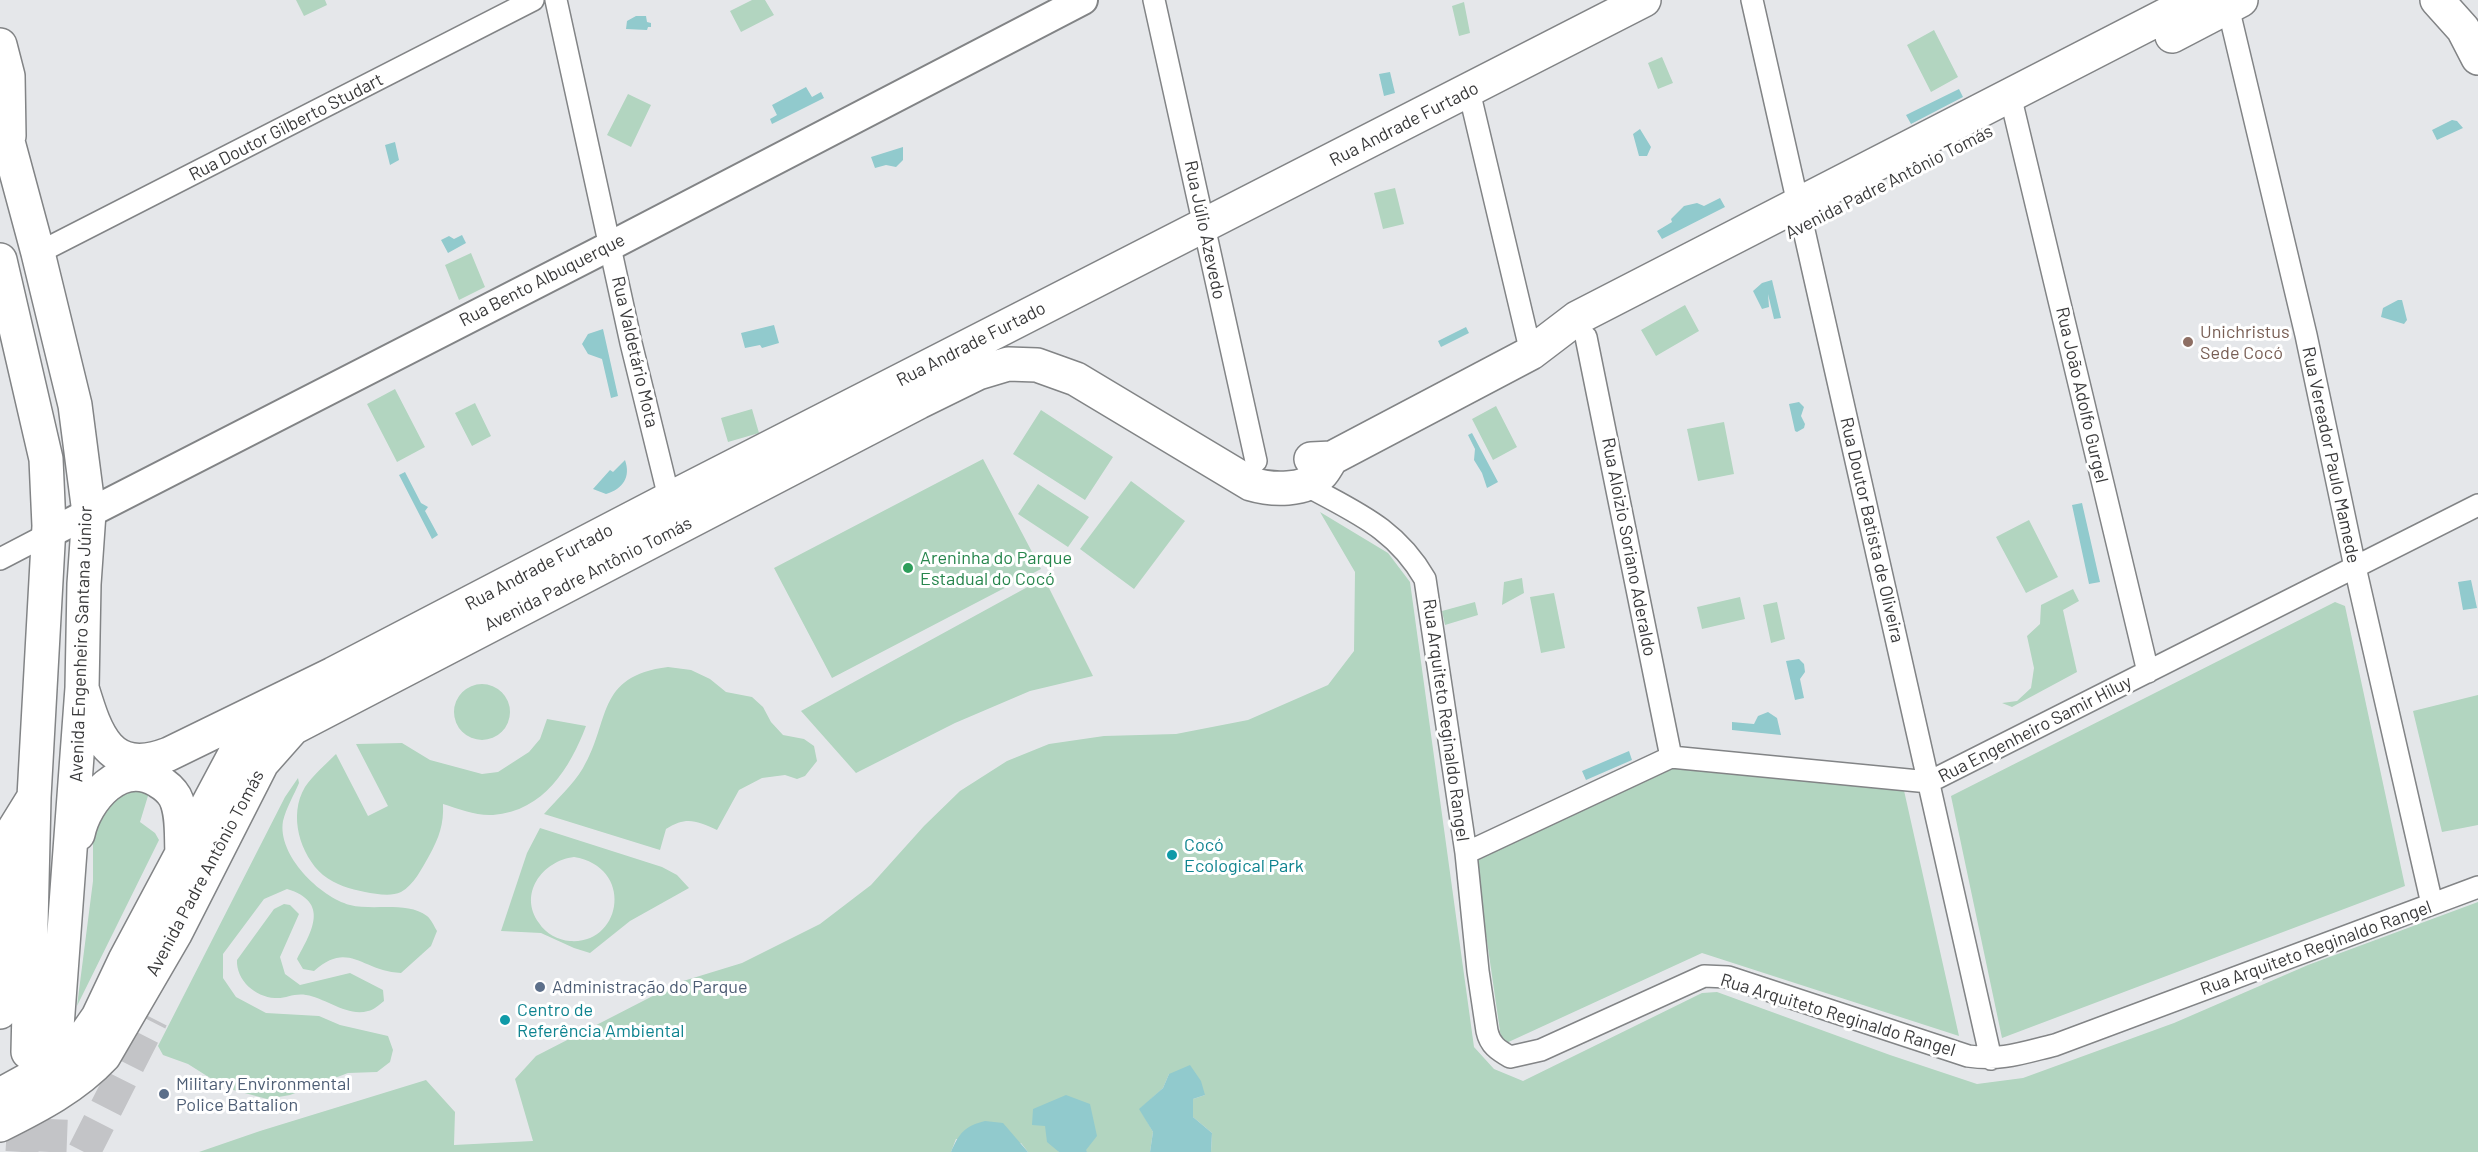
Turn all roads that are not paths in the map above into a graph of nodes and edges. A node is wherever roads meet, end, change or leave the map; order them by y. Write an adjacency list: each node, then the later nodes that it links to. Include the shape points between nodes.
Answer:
1 (533, 0): 19 (street, Rua Doutor Gilberto Studart)
2 (556, 0): 18 (street, Rua Valdetário Mota)
3 (1083, 0): 18 (street, Rua Bento Albuquerque)
4 (1154, 0): 17 (street, Rua Júlio Azevedo)
5 (1644, 0): 12 (main road, Rua Andrade Furtado)
6 (1752, 0): 16 (street, Rua Doutor Batista de Oliveira)
7 (2194, 0): 13 (main road, Avenida Padre Antônio Tomás)
8 (2437, 0): 11 (main road, via 2463,29)
9 (2235, 3): 13 (main road, Avenida Padre Antônio Tomás); 35 (street, Rua Vereador Paulo Mamede)
10 (0, 45): 15 (main road, via 8,75)
11 (2478, 58)
12 (1469, 91): 17 (main road, Rua Andrade Furtado); 23 (street)
13 (2013, 106): 16 (main road, Avenida Padre Antônio Tomás); 36 (street, Rua João Adolfo Gurgel)
14 (0, 112): 15 (main road, Avenida Engenheiro Santana Júnior)
15 (10, 150): 19 (main road, Avenida Engenheiro Santana Júnior)
16 (1801, 215): 22 (main road, Avenida Padre Antônio Tomás); 23 (main road, Avenida Padre Antônio Tomás, via 1578,318); 40 (street, Rua Doutor Batista de Oliveira)
17 (1204, 224): 21 (main road, Rua Andrade Furtado); 28 (street, Rua Júlio Azevedo)
18 (610, 246): 31 (street, Rua Bento Albuquerque); 32 (street, Rua Valdetário Mota)
19 (38, 253): 31 (main road, Avenida Engenheiro Santana Júnior, via 75,405)
20 (1, 270): 33 (main road, Avenida Engenheiro Santana Júnior, via 46,459)
21 (1026, 316): 24 (main road, Avenida Padre Antônio Tomás, via 1028,331 1039,342); 32 (main road, Rua Andrade Furtado)
22 (1586, 337): 23 (main road, Avenida Padre Antônio Tomás); 39 (street, Rua Aloizio Soriano Aderaldo)
23 (1531, 353): 27 (main road, Avenida Padre Antônio Tomás)
24 (1095, 367): 25 (main road); 26 (main road, Avenida Padre Antônio Tomás)
25 (1130, 412): 26 (main road); 29 (main road, Avenida Padre Antônio Tomás, via 1251,484 1270,489); 32 (main road, Avenida Padre Antônio Tomás, via 1053,369 1008,364 978,373)
26 (1201, 429): 28 (main road, Avenida Padre Antônio Tomás)
27 (1332, 458): 28 (main road, Avenida Padre Antônio Tomás, via 1308,459 1287,467); 29 (main road, Avenida Padre Antônio Tomás, via 1320,477)
28 (1256, 461)
29 (1304, 484): 44 (street, Rua Arquiteto Reginaldo Rangel, via 1383,529 1415,562 1425,579)
30 (2478, 505): 35 (street, Rua Engenheiro Samir Hiluy)
31 (89, 513): 33 (street, Rua Bento Albuquerque); 37 (main road, Avenida Engenheiro Santana Júnior)
32 (673, 514): 38 (main road, Rua Andrade Furtado); 48 (main road, Avenida Padre Antônio Tomás, via 293,728 262,763)
33 (50, 533): 34 (street, Rua Bento Albuquerque); 41 (main road, Avenida Engenheiro Santana Júnior)
34 (0, 559)
35 (2355, 567): 36 (street, Rua Engenheiro Samir Hiluy); 47 (street, Rua Vereador Paulo Mamede)
36 (2148, 672): 40 (street, Rua Engenheiro Samir Hiluy)
37 (82, 687): 38 (main road, via 94,727 105,744 128,759 143,761 169,754); 45 (main road, Avenida Engenheiro Santana Júnior)
38 (299, 691): 43 (main road, Avenida Padre Antônio Tomás, via 272,708 255,725 237,750)
39 (1671, 757): 40 (street, Rua Engenheiro Samir Hiluy); 44 (street)
40 (1929, 782): 51 (street, Rua Doutor Batista de Oliveira)
41 (34, 797): 42 (main road); 45 (main road, Avenida Engenheiro Santana Júnior, via 42,1046)
42 (4, 841): 49 (main road)
43 (182, 853): 45 (main road, via 174,795 165,784 150,776 126,776 96,795 86,812); 52 (main road, Avenida Padre Antônio Tomás, via 98,1017 82,1040 62,1061)
44 (1466, 853): 51 (street, Rua Arquiteto Reginaldo Rangel, via 1489,1040 1510,1057 1541,1050 1704,975 1728,977 1968,1056)
45 (68, 883)
46 (2478, 887): 47 (street, Rua Arquiteto Reginaldo Rangel)
47 (2432, 904): 51 (street, Rua Arquiteto Reginaldo Rangel, via 2055,1045)
48 (175, 934): 50 (main road, via 166,981); 53 (main road, Avenida Padre Antônio Tomás, via 104,1056 89,1072 43,1103)
49 (0, 1012)
50 (152, 1018)
51 (1991, 1059)
52 (0, 1095)
53 (0, 1125)

